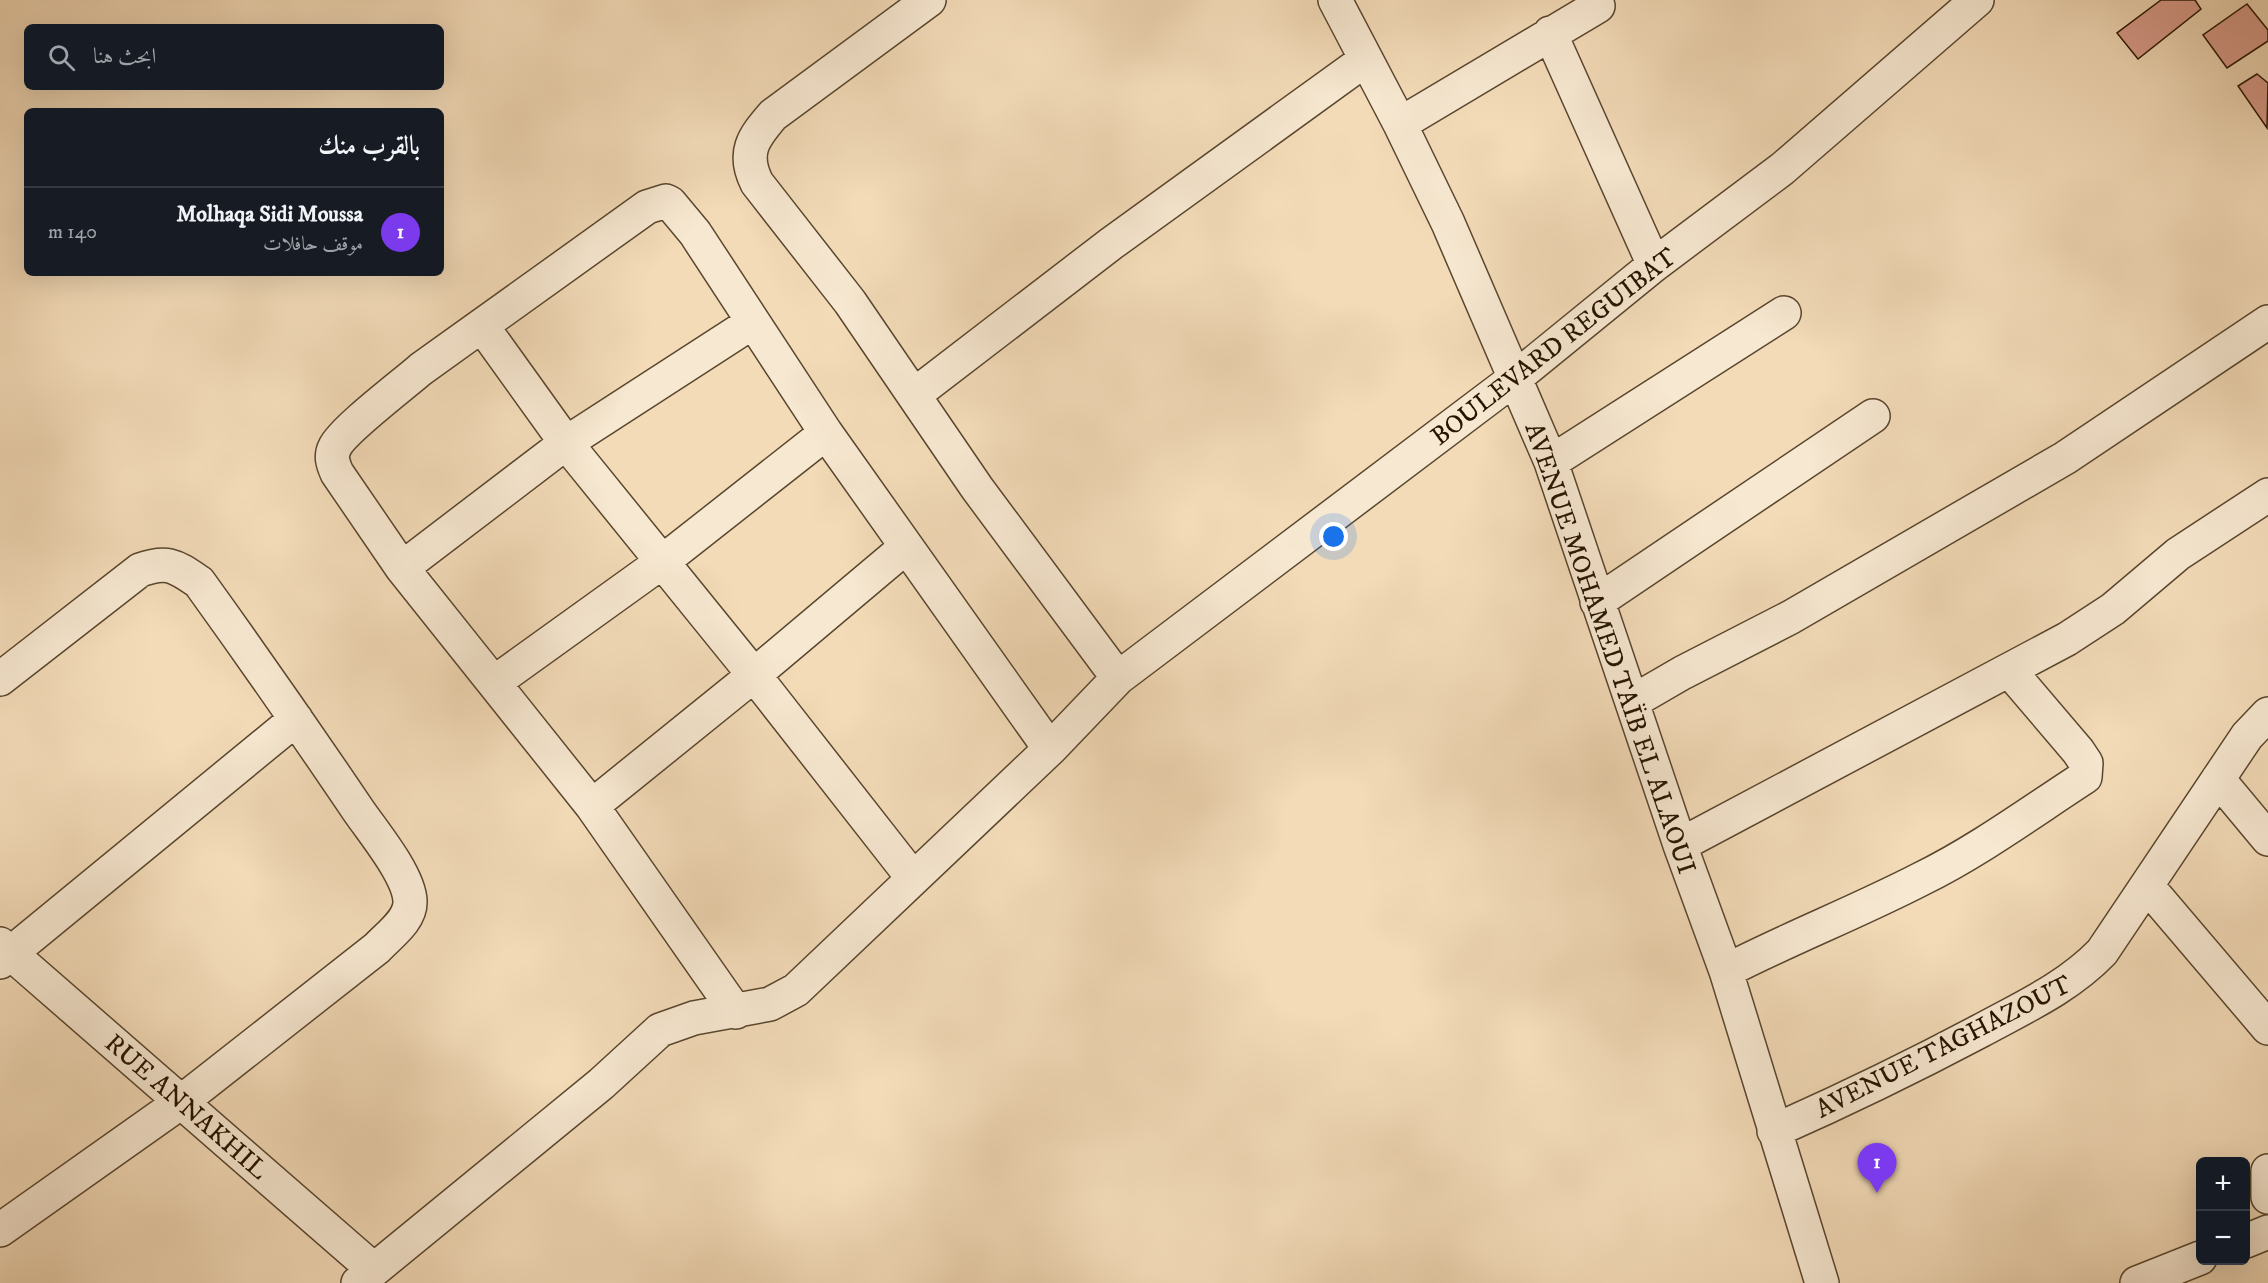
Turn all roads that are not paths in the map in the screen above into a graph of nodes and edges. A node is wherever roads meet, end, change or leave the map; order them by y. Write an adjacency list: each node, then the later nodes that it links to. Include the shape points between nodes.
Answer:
1 (929, 0): 14 (street, via 773,115 759,131 749,157 757,183 850,302)
2 (1335, 0): 6 (street, AVENUE MOHAMED TAÏB EL ALAOUI)
3 (1977, 0): 8 (street, BOULEVARD REGUIBAT, via 1782,169)
4 (1598, 6): 5 (street)
5 (1550, 33): 7 (street); 8 (street)
6 (1365, 60): 7 (street, AVENUE MOHAMED TAÏB EL ALAOUI); 14 (street, via 1112,243)
7 (1400, 124): 13 (street, AVENUE MOHAMED TAÏB EL ALAOUI, via 1448,223)
8 (1654, 265): 13 (street, BOULEVARD REGUIBAT)
9 (1784, 313): 18 (street)
10 (753, 322): 12 (street, via 695,233 666,201 647,207); 16 (street); 17 (street)
11 (2268, 322): 29 (street, via 2065,458 1791,617)
12 (482, 326): 17 (street); 22 (street, via 390,395 334,448 332,457 337,473)
13 (1514, 379): 18 (street, AVENUE MOHAMED TAÏB EL ALAOUI); 26 (street, BOULEVARD REGUIBAT)
14 (914, 395): 26 (street, via 977,488)
15 (1873, 417): 23 (street)
16 (826, 433): 20 (street); 21 (street)
17 (566, 443): 21 (street); 22 (street)
18 (1551, 462): 23 (street, AVENUE MOHAMED TAÏB EL ALAOUI)
19 (2268, 495): 24 (street, via 2178,554 2113,609)
20 (906, 547): 25 (street); 32 (street)
21 (662, 562): 25 (street); 28 (street)
22 (402, 568): 28 (street)
23 (1597, 602): 29 (street, AVENUE MOHAMED TAÏB EL ALAOUI)
24 (2009, 670): 36 (street); 40 (street, via 2078,751 2086,763 2085,777 1922,879)
25 (754, 675): 34 (street); 37 (street)
26 (1118, 678): 32 (street, BOULEVARD REGUIBAT)
27 (0, 679): 31 (street, via 140,570 158,563 169,564 199,582)
28 (495, 681): 34 (street)
29 (1632, 702): 36 (street, AVENUE MOHAMED TAÏB EL ALAOUI)
30 (2267, 716): 33 (street, AVENUE TAGHAZOUT, via 2247,736)
31 (296, 719): 39 (street); 43 (street, via 397,868 410,895 410,910 377,948)
32 (1050, 749): 37 (street, BOULEVARD REGUIBAT)
33 (2218, 779): 35 (street); 38 (street, AVENUE TAGHAZOUT)
34 (592, 806): 41 (street)
35 (2268, 839)
36 (1680, 845): 40 (street, AVENUE MOHAMED TAÏB EL ALAOUI)
37 (914, 878): 41 (street, BOULEVARD REGUIBAT, via 795,990 770,1004)
38 (2148, 887): 42 (street); 44 (street, AVENUE TAGHAZOUT, via 2102,952 2058,990 1859,1093)
39 (4, 953): 43 (street, RUE ANNAKHIL)
40 (1726, 971): 44 (street, AVENUE MOHAMED TAÏB EL ALAOUI)
41 (736, 1012): 51 (street, BOULEVARD REGUIBAT, via 694,1018 660,1030 601,1084)
42 (2268, 1028)
43 (181, 1102): 47 (street); 51 (street, RUE ANNAKHIL)
44 (1774, 1131): 52 (street, AVENUE MOHAMED TAÏB EL ALAOUI)
45 (2268, 1171): 46 (street)
46 (2268, 1197)
47 (0, 1230)
48 (2268, 1232): 49 (street)
49 (2250, 1239)
50 (2196, 1260): 53 (street)
51 (366, 1276)
52 (1822, 1283)
53 (2137, 1283)

